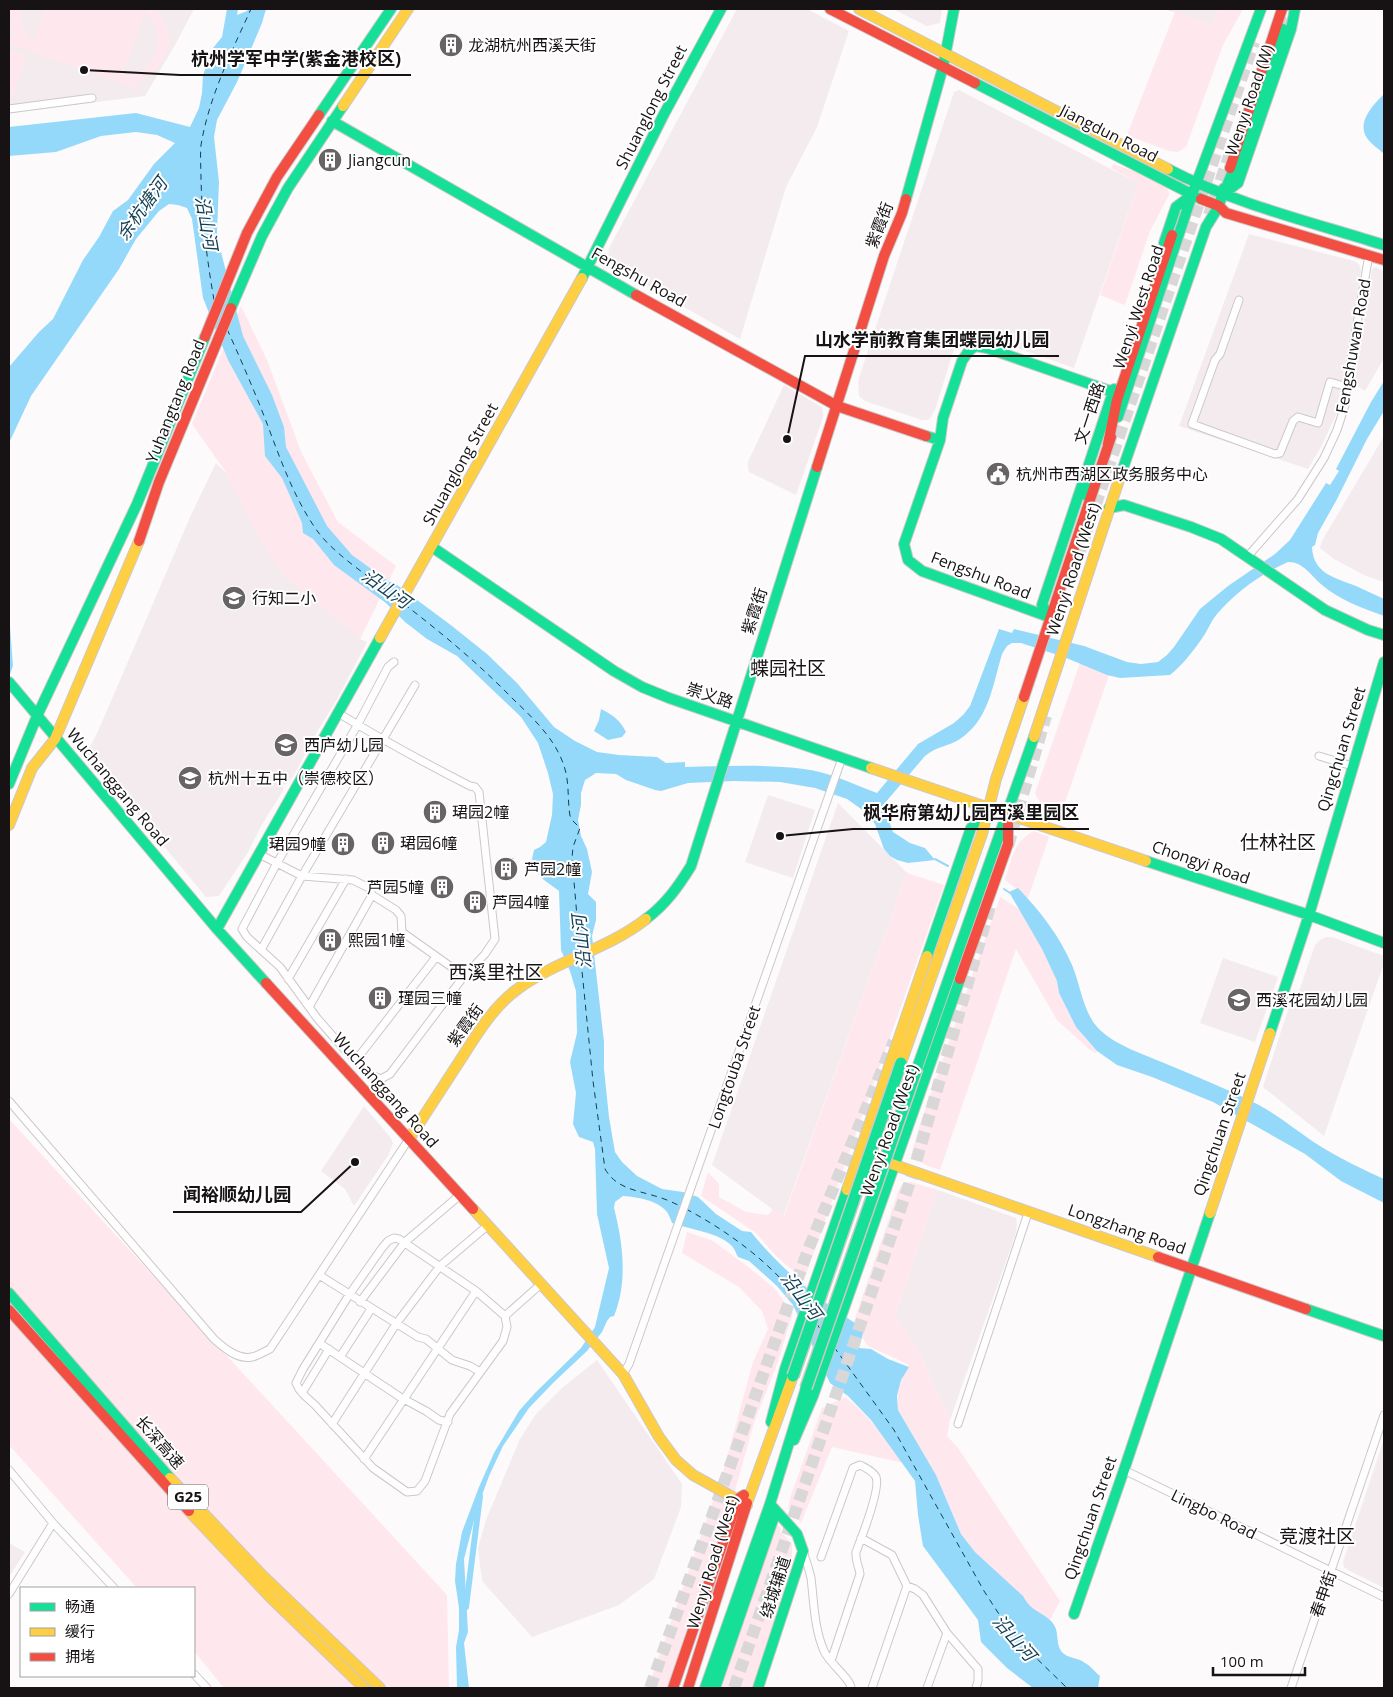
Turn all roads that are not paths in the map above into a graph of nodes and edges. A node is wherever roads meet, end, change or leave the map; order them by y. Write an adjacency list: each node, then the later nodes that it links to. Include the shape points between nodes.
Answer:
1 (391, 9): 44 (main road, Yuhangtang Road, via 277,177 247,233 136,504)
2 (408, 9): 15 (main road, Yuhangtang Road)
3 (721, 9): 23 (main road, Shuanglong Street, via 664,114)
4 (830, 9): 12 (main road, Jiangdun Road)
5 (859, 9): 11 (main road, Jiangdun Road)
6 (954, 9): 11 (main road, 紫霞街)
7 (1261, 9): 16 (main road, Wenyi West Road)
8 (1282, 9): 17 (main road)
9 (1295, 9): 17 (main road, Wenyi Road (W), via 1238,183)
10 (1283, 29): 17 (main road, via 1247,137)
11 (946, 53): 12 (main road, 紫霞街); 16 (main road, Jiangdun Road)
12 (943, 67): 16 (main road, Jiangdun Road, via 1116,154); 27 (main road, 紫霞街, via 902,214 884,256)
13 (92, 98): 14 (street)
14 (9, 109)
15 (332, 121): 23 (main road, Fengshu Road); 47 (main road, Yuhangtang Road, via 288,188 240,283 159,482 140,539)
16 (1194, 189): 17 (main road, Jiangdun Road); 18 (main road, Jiangdun Road); 26 (main road, 文一西路, via 1176,206); 29 (main road, Wenyi West Road)
17 (1222, 195): 18 (main road, Wenyi Road (West)); 20 (main road, Jiangdun Road)
18 (1219, 206): 21 (main road, Jiangdun Road, via 1226,213); 31 (main road, Wenyi Road (West), via 1206,227)
19 (1172, 235): 29 (main road, via 1122,385)
20 (1384, 245)
21 (1369, 255): 22 (main road, Jiangdun Road); 25 (street, Fengshuwan Road)
22 (1384, 260)
23 (588, 268): 27 (main road, Fengshu Road); 35 (main road, Shuanglong Street)
24 (1239, 300): 25 (street, via 1192,424 1275,454 1280,453 1298,417 1318,423 1330,382)
25 (1348, 387): 36 (street, Fengshuwan Road, via 1337,430 1324,458)
26 (1113, 392): 28 (main road, Fengshu Road, via 975,346 962,361 943,418); 30 (main road, 文一西路)
27 (836, 406): 28 (main road, Fengshu Road); 45 (main road, 紫霞街)
28 (940, 440): 37 (main road, Fengshu Road, via 904,544 908,560 922,571)
29 (1108, 444): 34 (main road, Wenyi West Road)
30 (1088, 470): 34 (main road); 37 (main road, 文一西路, via 1042,605)
31 (1115, 492): 32 (main road); 33 (main road, Wenyi Road (West))
32 (1124, 505): 33 (main road); 36 (main road, via 1221,539)
33 (1109, 508): 54 (main road, Wenyi Road (West))
34 (1082, 524): 37 (main road, Wenyi West Road)
35 (432, 546): 43 (main road, Shuanglong Street); 45 (main road, 崇义路, via 614,671 692,708)
36 (1252, 560): 38 (main road, via 1325,610)
37 (1052, 618): 53 (main road, Wenyi Road (West))
38 (1384, 635)
39 (394, 662): 46 (street, via 388,667)
40 (1384, 662): 51 (main road, Qingchuan Street)
41 (9, 682): 44 (main road, Wuchanggang Road)
42 (415, 685): 48 (street)
43 (338, 713): 46 (street); 56 (main road, Shuanglong Street)
44 (37, 716): 47 (main road, Wuchanggang Road); 52 (main road, Yuhangtang Road)
45 (737, 721): 50 (main road, 崇义路); 73 (main road, 紫霞街, via 691,866 678,890 661,908 612,942 518,988 478,1033)
46 (358, 724): 48 (street); 57 (street)
47 (55, 739): 55 (main road, Yuhangtang Road, via 32,768); 62 (main road, Wuchanggang Road)
48 (384, 739): 58 (street); 66 (street, via 479,792 495,939)
49 (1319, 756): 51 (street)
50 (842, 758): 53 (main road, 崇义路); 100 (street, Longtouba Street, via 629,1364)
51 (1352, 766): 61 (main road, Qingchuan Street)
52 (9, 784)
53 (989, 807): 54 (main road, 崇义路); 74 (main road, Wenyi Road (West), via 971,828); 99 (main road, Wenyi Road (West), bridge)
54 (1008, 813): 61 (main road, Chongyi Road); 75 (main road, Wenyi Road (West), via 1008,844); 101 (main road, Wenyi Road (West), bridge, via 917,1068)
55 (9, 825)
56 (259, 854): 57 (street); 62 (main road, Shuanglong Street)
57 (277, 863): 58 (street); 64 (street, via 242,929)
58 (302, 876): 59 (street); 64 (street)
59 (346, 879): 60 (street, via 369,888); 67 (street)
60 (372, 895): 65 (street, via 396,910 402,932); 68 (street)
61 (1309, 915): 63 (main road, Chongyi Road); 81 (main road, Qingchuan Street)
62 (217, 929): 70 (main road, Wuchanggang Road)
63 (1384, 943)
64 (261, 950): 67 (street)
65 (436, 957): 66 (street); 71 (street)
66 (464, 976): 71 (street, via 390,1074 381,1079 371,1075)
67 (288, 979): 68 (street)
68 (309, 1007): 69 (street)
69 (317, 1018): 70 (street); 71 (street)
70 (307, 1028): 73 (main road, Wuchanggang Road)
71 (356, 1060)
72 (9, 1101): 82 (street, via 214,1339 237,1356 252,1357 270,1349)
73 (409, 1139): 76 (main road, Wuchanggang Road); 82 (street)
74 (859, 1153): 75 (main road, Longzhang Road); 99 (main road, Wenyi Road (West))
75 (894, 1166): 77 (main road, Longzhang Road); 101 (main road, Wenyi Road (West))
76 (460, 1195): 78 (main road, Wuchanggang Road); 79 (street)
77 (1028, 1213): 81 (main road, Longzhang Road); 107 (street)
78 (488, 1226): 80 (street); 83 (main road, Wuchanggang Road)
79 (405, 1242): 80 (street); 86 (street, via 394,1238 388,1241); 87 (street)
80 (440, 1266): 84 (street); 91 (street)
81 (1190, 1268): 92 (main road, Longzhang Road); 110 (main road, Qingchuan Street)
82 (319, 1275): 86 (street)
83 (541, 1284): 90 (street); 100 (main road, Wuchanggang Road)
84 (476, 1290): 90 (street); 94 (street)
85 (9, 1293): 131 (main road, 长深高速 / G25, via 182,1491 260,1574)
86 (349, 1295): 87 (street); 93 (street)
87 (360, 1302): 88 (street)
88 (371, 1308): 91 (street); 96 (street)
89 (9, 1310): 130 (main road, 长深高速 / G25, via 162,1484)
90 (505, 1316): 97 (street, via 507,1327 503,1341)
91 (396, 1324): 94 (street, via 426,1339); 98 (street)
92 (1384, 1336)
93 (319, 1343): 95 (street); 102 (street, via 298,1376 296,1383)
94 (436, 1348): 97 (street, via 452,1360); 103 (street)
95 (329, 1349): 96 (street); 102 (street)
96 (340, 1357): 98 (street)
97 (480, 1372): 105 (street)
98 (364, 1373): 103 (street); 106 (street)
99 (789, 1373): 111 (main road, Wenyi Road (West), via 768,1445 752,1488)
100 (622, 1374): 111 (main road, Wuchanggang Road, via 634,1390 659,1439 676,1460 706,1483)
101 (809, 1392): 112 (main road, Wenyi Road (West), via 786,1454)
102 (302, 1393): 106 (street)
103 (403, 1399): 105 (street); 108 (street)
104 (1384, 1415): 117 (street, 春申街)
105 (448, 1422): 108 (street, via 426,1481 417,1491 407,1492 400,1488)
106 (332, 1424): 108 (street)
107 (958, 1424)
108 (364, 1459)
109 (9, 1470): 113 (street)
110 (1124, 1470): 117 (street, Lingbo Road); 123 (main road, Qingchuan Street)
111 (742, 1502): 132 (main road); 133 (main road, Wenyi Road (West), via 705,1639)
112 (773, 1507): 115 (main road, 绕城辅道, via 797,1534); 122 (main road); 125 (main road, Wenyi Road (West))
113 (53, 1523): 119 (street); 120 (street)
114 (861, 1538): 116 (street, via 876,1490 876,1477 860,1465 853,1468); 118 (street, via 892,1555); 126 (street, via 855,1560 860,1574)
115 (803, 1551): 126 (street, via 820,1641); 136 (main road, 绕城辅道)
116 (821, 1557)
117 (1331, 1570): 121 (street, Lingbo Road); 141 (street, 春申街)
118 (907, 1586): 124 (street, via 923,1595); 138 (street)
119 (113, 1587)
120 (9, 1594)
121 (1384, 1597)
122 (740, 1612): 125 (main road); 127 (main road)
123 (1074, 1614)
124 (947, 1633): 139 (street); 140 (street, via 978,1669)
125 (724, 1634): 127 (main road); 134 (main road, Wenyi Road (West))
126 (830, 1661): 137 (street, via 846,1677)
127 (722, 1664): 135 (main road)
128 (195, 1675): 129 (street)
129 (207, 1688)
130 (364, 1688)
131 (380, 1688)
132 (673, 1688)
133 (688, 1688)
134 (705, 1688)
135 (716, 1688)
136 (758, 1688)
137 (851, 1688)
138 (872, 1688)
139 (927, 1688)
140 (976, 1688)
141 (1291, 1688)

